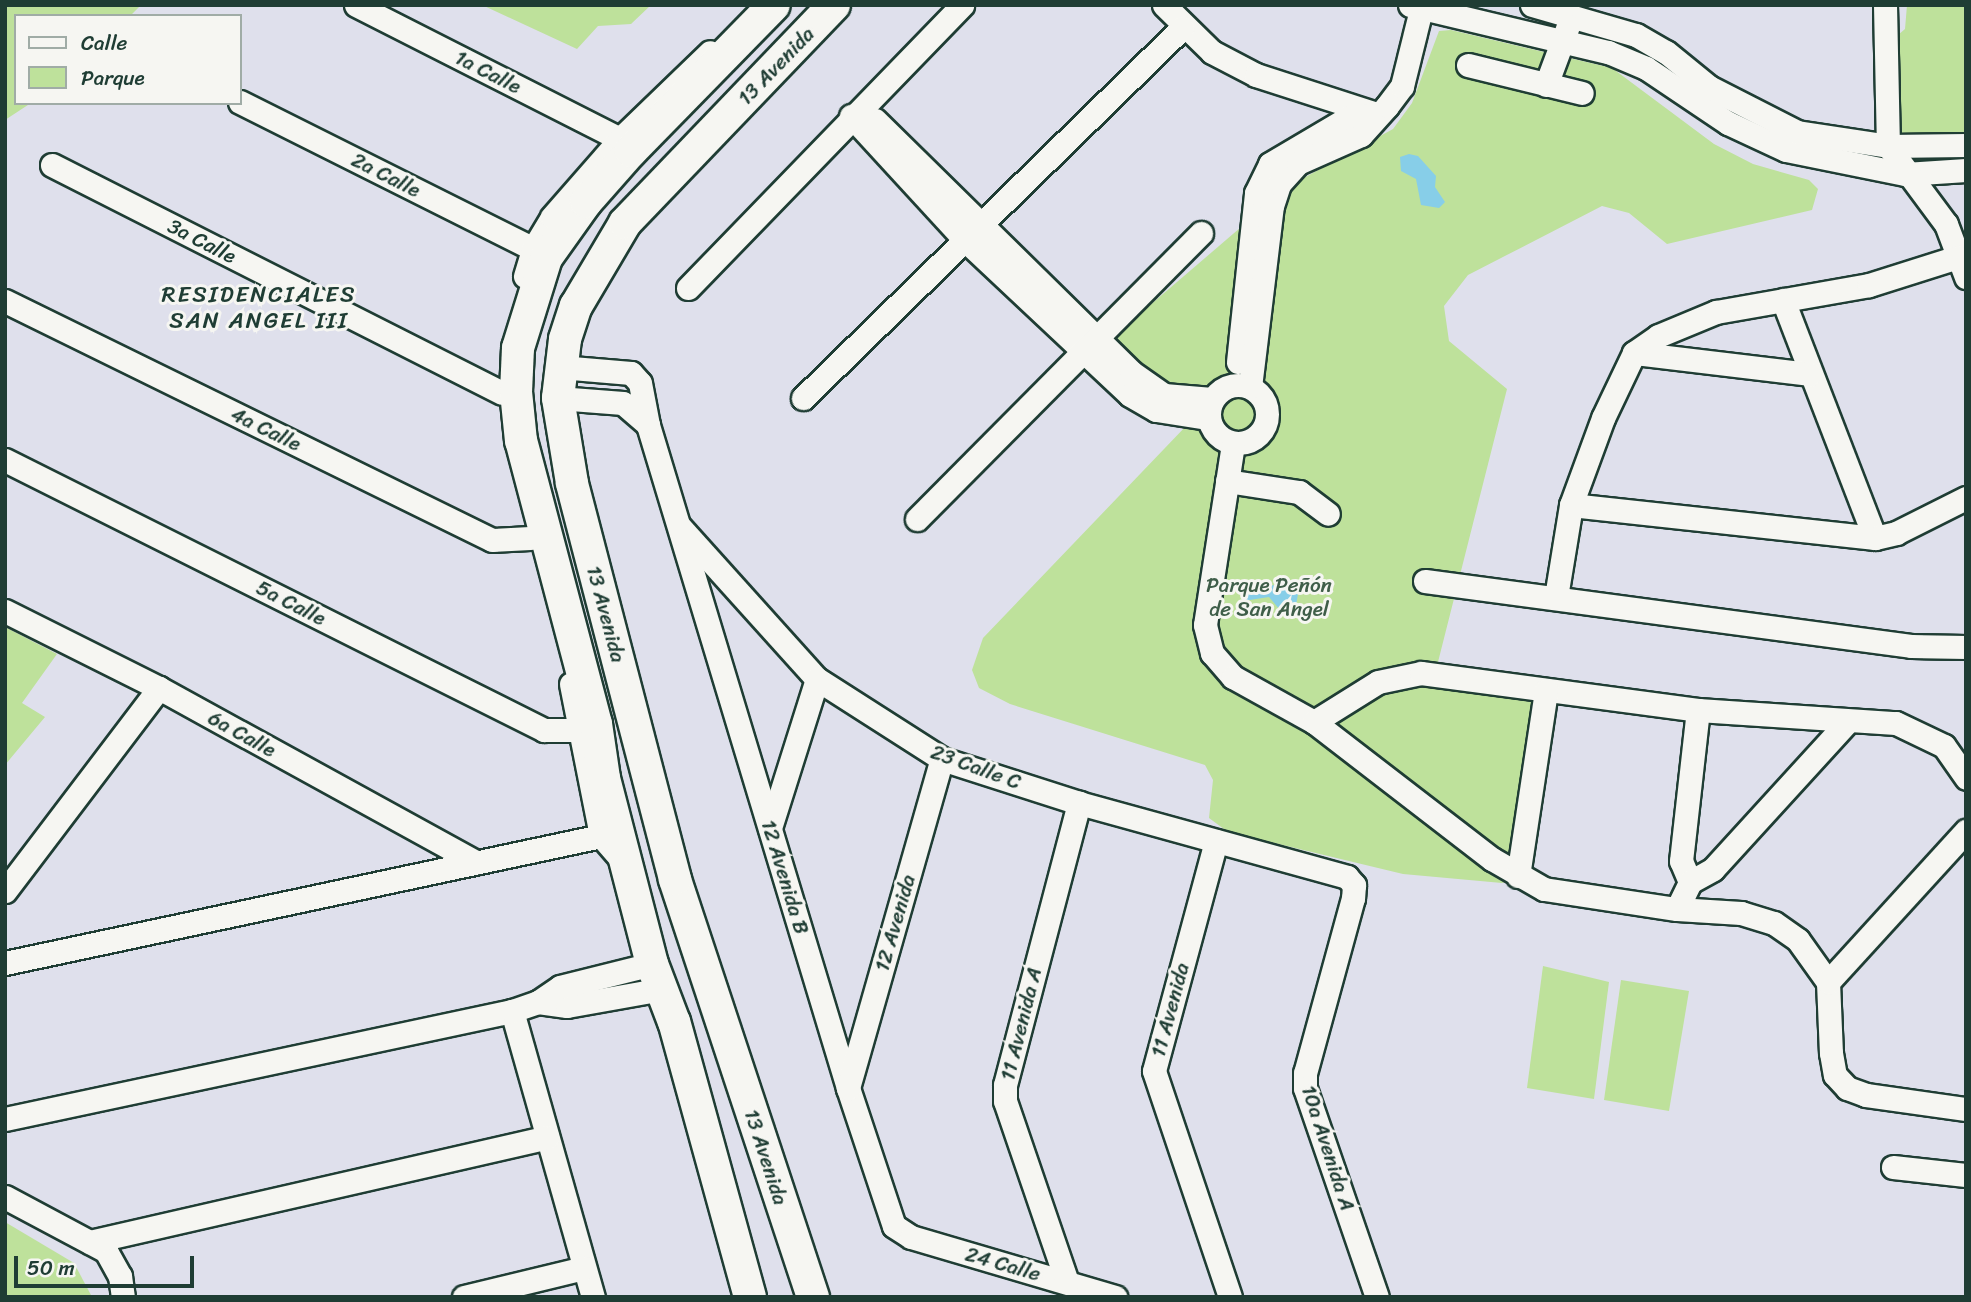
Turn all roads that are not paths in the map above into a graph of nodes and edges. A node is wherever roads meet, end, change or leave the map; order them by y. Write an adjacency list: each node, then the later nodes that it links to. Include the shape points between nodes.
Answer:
1 (356, 5): 19 (street, 1a Calle)
2 (774, 5): 11 (street, 13 Avenida)
3 (834, 5): 34 (street, 13 Avenida, via 625,223 576,306)
4 (962, 5): 17 (street)
5 (1164, 5): 10 (street)
6 (1532, 5): 9 (street)
7 (1885, 5): 21 (street)
8 (1418, 6): 12 (street); 18 (street, via 1402,86)
9 (1571, 15): 12 (street); 21 (street, via 1636,35 1666,52 1709,87 1797,132)
10 (1182, 28): 18 (street, via 1212,52 1256,75); 25 (street)
11 (742, 37): 19 (street, via 704,55); 63 (street, 13 Avenida, via 578,213 546,258 519,348 520,441)
12 (1563, 38): 14 (street); 24 (street, via 1646,68 1727,123 1786,150)
13 (1468, 65): 14 (street)
14 (1546, 85): 15 (street)
15 (1582, 93)
16 (242, 103): 27 (street, 2a Calle)
17 (856, 111): 25 (street); 29 (street)
18 (1377, 114): 36 (street, via 1349,117 1270,164 1256,193)
19 (620, 139): 27 (street, via 552,217)
20 (1966, 145): 21 (street)
21 (1888, 146): 24 (street)
22 (52, 164): 37 (street, 3a Calle)
23 (1966, 170): 24 (street)
24 (1905, 174): 28 (street, via 1946,224)
25 (971, 232): 32 (street); 39 (street)
26 (1200, 233): 32 (street)
27 (533, 249): 37 (street, via 511,326)
28 (1962, 267): 30 (street)
29 (688, 289)
30 (1783, 300): 33 (street, via 1716,312 1658,336); 35 (street)
31 (5, 301): 50 (street, 4a Calle, via 492,540)
32 (1088, 343): 40 (street, via 1164,395); 48 (street)
33 (1634, 353): 35 (street); 46 (street, via 1603,418)
34 (560, 367): 38 (street, 13 Avenida); 41 (street, 12 Avenida B, via 637,377)
35 (1810, 374): 51 (street)
36 (1243, 386): 40 (street); 42 (street, via 1263,399 1268,415 1263,431 1250,442)
37 (502, 393): 50 (street, via 507,449)
38 (558, 398): 41 (street, via 623,403); 60 (street, 13 Avenida, via 572,483)
39 (803, 398)
40 (1210, 409): 42 (street, via 1221,439)
41 (648, 425): 49 (street, 12 Avenida B)
42 (1233, 444): 44 (street)
43 (5, 460): 63 (street, 5a Calle, via 544,730)
44 (1227, 481): 47 (street, via 1299,492); 62 (street, via 1205,625 1212,653 1253,691)
45 (1966, 498): 51 (street, via 1896,533)
46 (1571, 505): 51 (street); 53 (street)
47 (1328, 514)
48 (917, 519)
49 (680, 527): 56 (street, 23 Calle C); 67 (street, 12 Avenida B)
50 (530, 538): 63 (street)
51 (1875, 538)
52 (1425, 581): 53 (street)
53 (1556, 597): 55 (street, via 1911,646)
54 (5, 611): 57 (street, 6a Calle)
55 (1966, 647)
56 (817, 679): 64 (street, 23 Calle C); 67 (street)
57 (159, 688): 71 (street, 6a Calle); 77 (street)
58 (1546, 690): 59 (street); 62 (street, via 1421,673 1397,676 1361,690); 72 (street)
59 (1698, 710): 61 (street); 76 (street, via 1681,861)
60 (633, 718): 63 (street); 75 (street, 13 Avenida)
61 (1847, 721): 65 (street, via 1896,723 1920,732 1944,746); 76 (street, via 1713,869)
62 (1314, 722): 72 (street)
63 (588, 727): 69 (street); 73 (street, 13 Avenida)
64 (942, 759): 66 (street, 23 Calle C); 85 (street, 12 Avenida)
65 (1966, 778)
66 (1079, 803): 70 (street, 23 Calle C); 95 (street, 11 Avenida A, via 1005,1085 1005,1101)
67 (770, 828): 85 (street, 12 Avenida B)
68 (1966, 831): 81 (street)
69 (601, 836): 71 (street); 73 (street)
70 (1216, 841): 74 (street, 23 Calle C); 102 (street, 11 Avenida, via 1154,1071)
71 (475, 862): 79 (street)
72 (1518, 876): 78 (street, via 1564,893)
73 (631, 877): 75 (street, via 660,890); 80 (street, 13 Avenida)
74 (1347, 877): 103 (street, 10a Avenida A, via 1354,885 1353,898 1305,1073 1305,1088)
75 (675, 878): 82 (street, 13 Avenida)
76 (1690, 882): 78 (street)
77 (5, 891)
78 (1677, 909): 81 (street, via 1741,913 1773,923 1798,940)
79 (5, 963)
80 (657, 976): 83 (street, via 560,987 538,1002); 84 (street, 13 Avenida)
81 (1828, 982): 86 (street, via 1831,1053 1835,1075 1847,1088 1866,1095)
82 (716, 1009): 84 (street); 100 (street, 13 Avenida)
83 (512, 1011): 87 (street); 88 (street)
84 (674, 1022): 96 (street, 13 Avenida)
85 (848, 1088): 92 (street, 12 Avenida B)
86 (1966, 1109)
87 (5, 1119)
88 (547, 1136): 93 (street); 94 (street)
89 (1893, 1167): 90 (street)
90 (1966, 1175)
91 (5, 1197): 93 (street)
92 (894, 1226): 95 (street, 24 Calle, via 911,1237)
93 (90, 1242): 97 (street, via 115,1262)
94 (584, 1268): 98 (street); 99 (street)
95 (1066, 1282): 101 (street, 24 Calle)
96 (753, 1295)
97 (123, 1297)
98 (464, 1297)
99 (593, 1297)
100 (813, 1297)
101 (1115, 1297)
102 (1230, 1297)
103 (1377, 1297)

